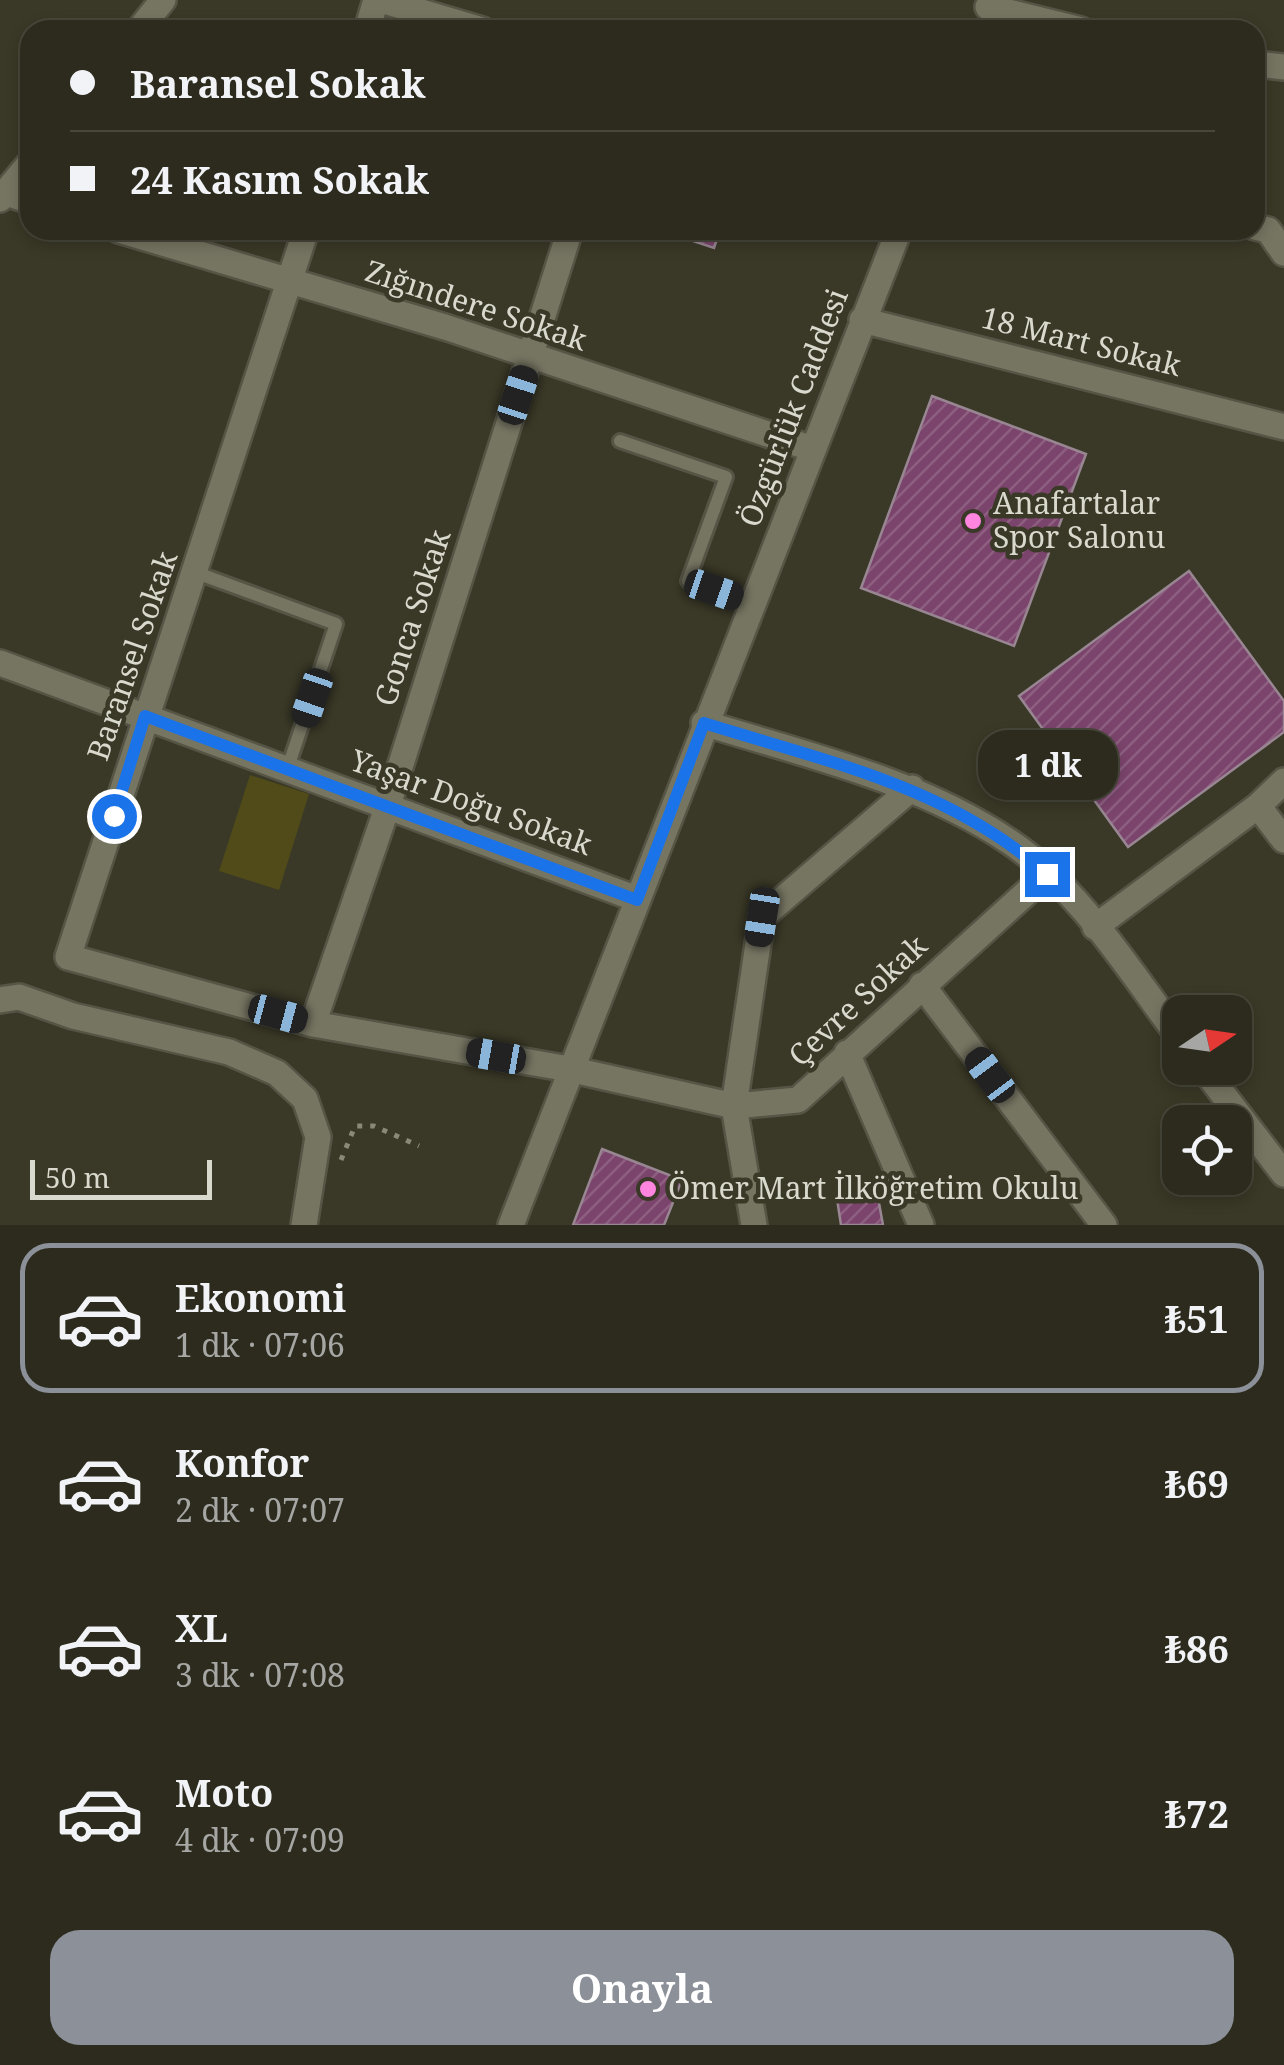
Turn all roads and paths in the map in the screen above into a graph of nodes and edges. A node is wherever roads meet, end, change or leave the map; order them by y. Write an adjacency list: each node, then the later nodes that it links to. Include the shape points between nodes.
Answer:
1 (163, 0): 4 (street)
2 (378, 0): 5 (street)
3 (986, 12): 6 (street)
4 (147, 20)
5 (447, 20)
6 (1028, 20)
7 (1265, 229): 12 (street)
8 (151, 240): 13 (street, Zığındere Sokak)
9 (303, 240): 13 (street, Baransel Sokak)
10 (567, 240): 15 (street, Gonca Sokak)
11 (895, 240): 14 (street, Özgürlük Caddesi)
12 (1284, 253)
13 (288, 282): 15 (street, Zığındere Sokak); 19 (street, Baransel Sokak)
14 (862, 320): 16 (street, 18 Mart Sokak); 18 (street, Özgürlük Caddesi)
15 (530, 358): 18 (street, Zığındere Sokak); 27 (street, Gonca Sokak)
16 (1284, 428)
17 (620, 441): 20 (lane, via 726,477 688,582)
18 (813, 448): 20 (street, Özgürlük Caddesi)
19 (196, 573): 22 (street, Baransel Sokak); 24 (lane, via 336,624)
20 (752, 603): 23 (street, Özgürlük Caddesi)
21 (0, 663): 22 (street, Yaşar Doğu Sokak)
22 (145, 716): 24 (street, Yaşar Doğu Sokak); 36 (street, Baransel Sokak, via 68,957)
23 (704, 723): 26 (street); 31 (street, Özgürlük Caddesi)
24 (287, 771): 27 (street, Yaşar Doğu Sokak)
25 (1284, 781): 28 (street)
26 (912, 788): 30 (street, via 1011,842); 40 (street, via 762,917)
27 (388, 805): 31 (street, Yaşar Doğu Sokak); 36 (street, Gonca Sokak)
28 (1258, 806): 29 (street); 32 (street)
29 (1284, 840)
30 (1047, 874): 32 (street); 33 (street, Çevre Sokak)
31 (637, 900): 38 (street, Özgürlük Caddesi)
32 (1095, 927): 35 (street)
33 (922, 984): 37 (street, Çevre Sokak); 48 (street)
34 (0, 1000): 44 (street, via 19,997 229,1052 277,1073 305,1098 318,1137)
35 (1162, 1014)
36 (313, 1024): 38 (street, Baransel Sokak)
37 (847, 1053): 40 (street, Çevre Sokak, via 798,1100); 47 (street)
38 (569, 1069): 40 (street, Çevre Sokak); 45 (street, Özgürlük Caddesi)
39 (1216, 1085): 42 (street)
40 (734, 1106): 46 (street)
41 (419, 1146): 43 (path, via 374,1126 355,1126)
42 (1284, 1174)
43 (335, 1178)
44 (304, 1225)
45 (512, 1225)
46 (754, 1225)
47 (921, 1225)
48 (1104, 1225)

